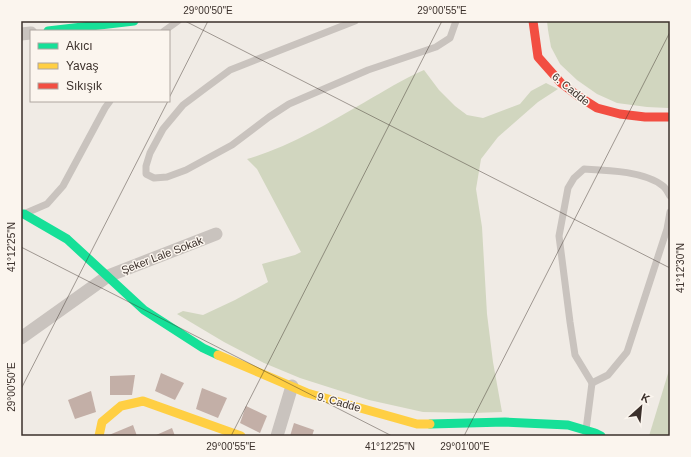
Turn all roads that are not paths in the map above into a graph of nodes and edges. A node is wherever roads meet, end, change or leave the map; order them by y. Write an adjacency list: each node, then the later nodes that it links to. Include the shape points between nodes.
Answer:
1 (134, 21): 6 (street)
2 (178, 21): 7 (lane)
3 (355, 21): 4 (lane, via 230,70 213,82 183,105 163,129 150,153 146,174 154,178 167,177 186,170 232,145 289,104 368,70 436,47 450,38)
4 (456, 21)
5 (534, 21): 9 (street, 6. Cadde, via 538,57 561,83 578,96 597,108 620,114)
6 (57, 30)
7 (165, 30)
8 (109, 102): 12 (lane, via 63,186 47,204)
9 (670, 117)
10 (670, 196): 16 (lane, via 665,187 653,179 620,171 584,169 568,188 558,236 575,355)
11 (670, 212): 16 (lane, via 667,229 627,352 608,375)
12 (22, 214): 14 (street, 9. Cadde, via 67,239)
13 (216, 234): 14 (street, Şeker Lale Sokak)
14 (108, 276): 15 (street, Şeker Lale Sokak); 17 (street, 9. Cadde, via 144,310 204,348)
15 (21, 338)
16 (592, 383): 19 (lane)
17 (292, 386): 18 (street, 9. Cadde); 22 (street)
18 (417, 430): 19 (street, 9. Cadde, via 505,422 568,425)
19 (586, 430): 23 (street, 9. Cadde)
20 (99, 436): 21 (street, via 102,422 121,406 143,401)
21 (241, 436)
22 (277, 436)
23 (601, 436)

